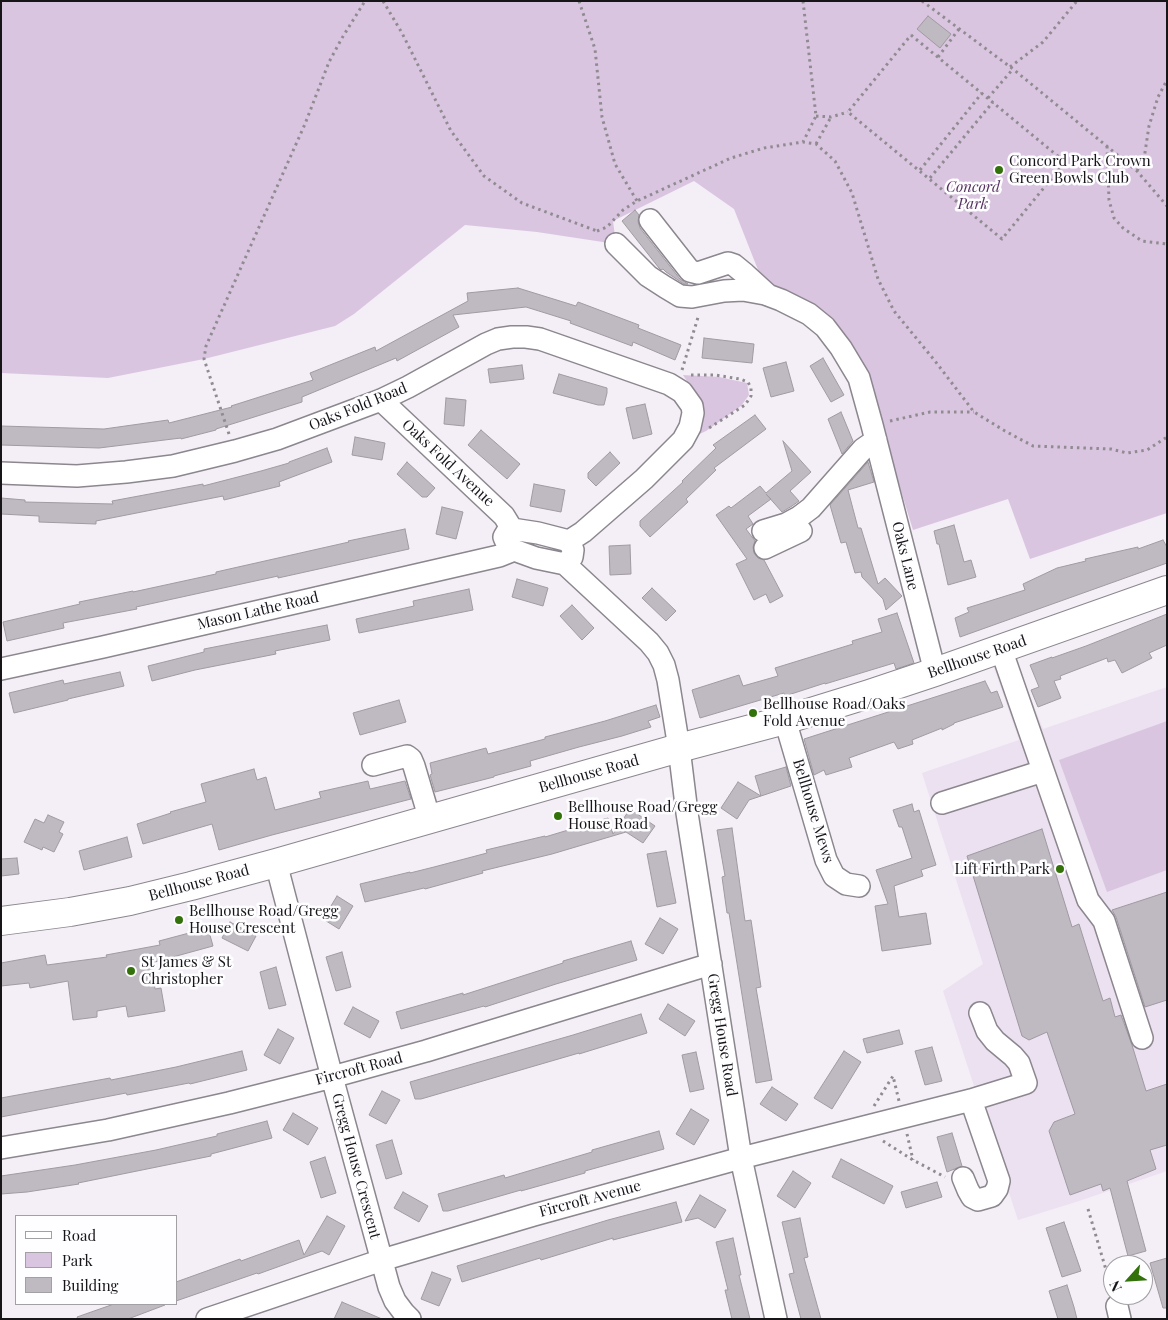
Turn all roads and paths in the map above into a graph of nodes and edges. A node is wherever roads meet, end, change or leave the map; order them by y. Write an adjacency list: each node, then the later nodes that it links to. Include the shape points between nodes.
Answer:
1 (365, 1): 37 (path, via 329,62 305,124 206,346 204,358)
2 (383, 1): 26 (path, via 451,131 484,176 522,203)
3 (579, 1): 23 (path, via 596,48 602,118 615,164)
4 (803, 1): 15 (path)
5 (922, 1): 7 (path)
6 (1077, 1): 9 (path, via 1043,42)
7 (959, 29): 8 (path); 9 (path)
8 (938, 57): 11 (path); 14 (path, via 911,35)
9 (1011, 68): 12 (path); 19 (path)
10 (1167, 80): 21 (path, via 1158,97 1144,159)
11 (982, 93): 12 (path); 20 (path)
12 (988, 98): 13 (path)
13 (993, 102): 22 (path); 22 (path, via 1065,162 1002,239)
14 (848, 112): 16 (path); 20 (path)
15 (816, 116): 16 (path); 17 (path)
16 (831, 117): 18 (path)
17 (803, 142): 18 (path); 23 (path, via 764,148 731,158)
18 (816, 144): 33 (path, via 835,161 852,193 878,279 894,311)
19 (1107, 146): 21 (path); 28 (path, via 1109,200 1114,218 1142,240)
20 (920, 170): 22 (path)
21 (1137, 171): 24 (path)
22 (930, 178)
23 (637, 200): 26 (path)
24 (1167, 206)
25 (650, 220): 30 (street, via 690,271 698,273 728,263)
26 (597, 231): 27 (path)
27 (616, 244): 29 (street, Oaks Lane, via 648,276 680,296)
28 (1167, 244)
29 (705, 295): 30 (street, Oaks Lane, via 743,290); 31 (path)
30 (768, 295): 34 (street, Oaks Lane, via 809,314 825,327 859,378)
31 (678, 382): 32 (street, Oaks Fold Road, via 669,384 540,339 512,337 486,344); 36 (street, Oaks Fold Road, via 693,413); 36 (path, via 716,375 740,379 748,382 751,388 751,396 745,404 704,431)
32 (381, 400): 37 (street, Oaks Fold Road, via 277,439); 39 (street, Oaks Fold Avenue, via 504,516)
33 (974, 412): 34 (path, via 930,412); 35 (path, via 1033,446 1111,449 1127,453 1147,450)
34 (874, 432): 40 (street, via 811,508); 46 (street, Oaks Lane)
35 (1167, 437)
36 (683, 440): 41 (street, via 644,479)
37 (235, 451): 38 (street, Oaks Fold Road, via 174,466 126,472 76,476)
38 (1, 473)
39 (513, 539): 41 (street, via 538,533); 42 (street, via 536,558); 45 (street, Mason Lathe Road, via 499,556)
40 (764, 539)
41 (569, 542): 42 (street, via 572,557)
42 (565, 564): 48 (street, via 658,653 668,680)
43 (1167, 590): 44 (main road, Bellhouse Road)
44 (1001, 648): 46 (main road, Bellhouse Road); 50 (street)
45 (1, 669)
46 (934, 672): 47 (main road, Bellhouse Road)
47 (785, 720): 48 (main road, Bellhouse Road); 54 (street, Bellhouse Mews, via 826,860 834,876 846,884)
48 (679, 748): 52 (main road, Bellhouse Road); 56 (street, Gregg House Road)
49 (373, 766): 52 (street, via 407,756 411,759)
50 (1043, 771): 51 (street); 58 (street, via 1088,900 1104,922)
51 (942, 803)
52 (430, 820): 53 (main road, Bellhouse Road)
53 (276, 863): 55 (main road, Bellhouse Road, via 130,901); 59 (street, Gregg House Crescent)
54 (858, 886)
55 (1, 922)
56 (711, 964): 59 (street, Fircroft Road); 62 (street, Gregg House Road)
57 (980, 1013): 60 (street, Fircroft Avenue, via 987,1031 1019,1063 1026,1083)
58 (1142, 1038)
59 (332, 1077): 61 (street, Fircroft Road, via 117,1128); 66 (street, Gregg House Crescent)
60 (975, 1099): 62 (street, Fircroft Avenue); 64 (street, via 999,1181 997,1190 992,1196 978,1200 972,1196)
61 (1, 1148)
62 (742, 1158): 66 (street, Fircroft Avenue, via 534,1214); 70 (street, Gregg House Road)
63 (913, 1160): 64 (path, via 949,1179)
64 (963, 1178)
65 (1088, 1209): 67 (path)
66 (382, 1260): 68 (street, Fircroft Avenue); 69 (street, Gregg House Crescent, via 389,1287)
67 (1117, 1306)
68 (207, 1319)
69 (410, 1319)
70 (776, 1319)

